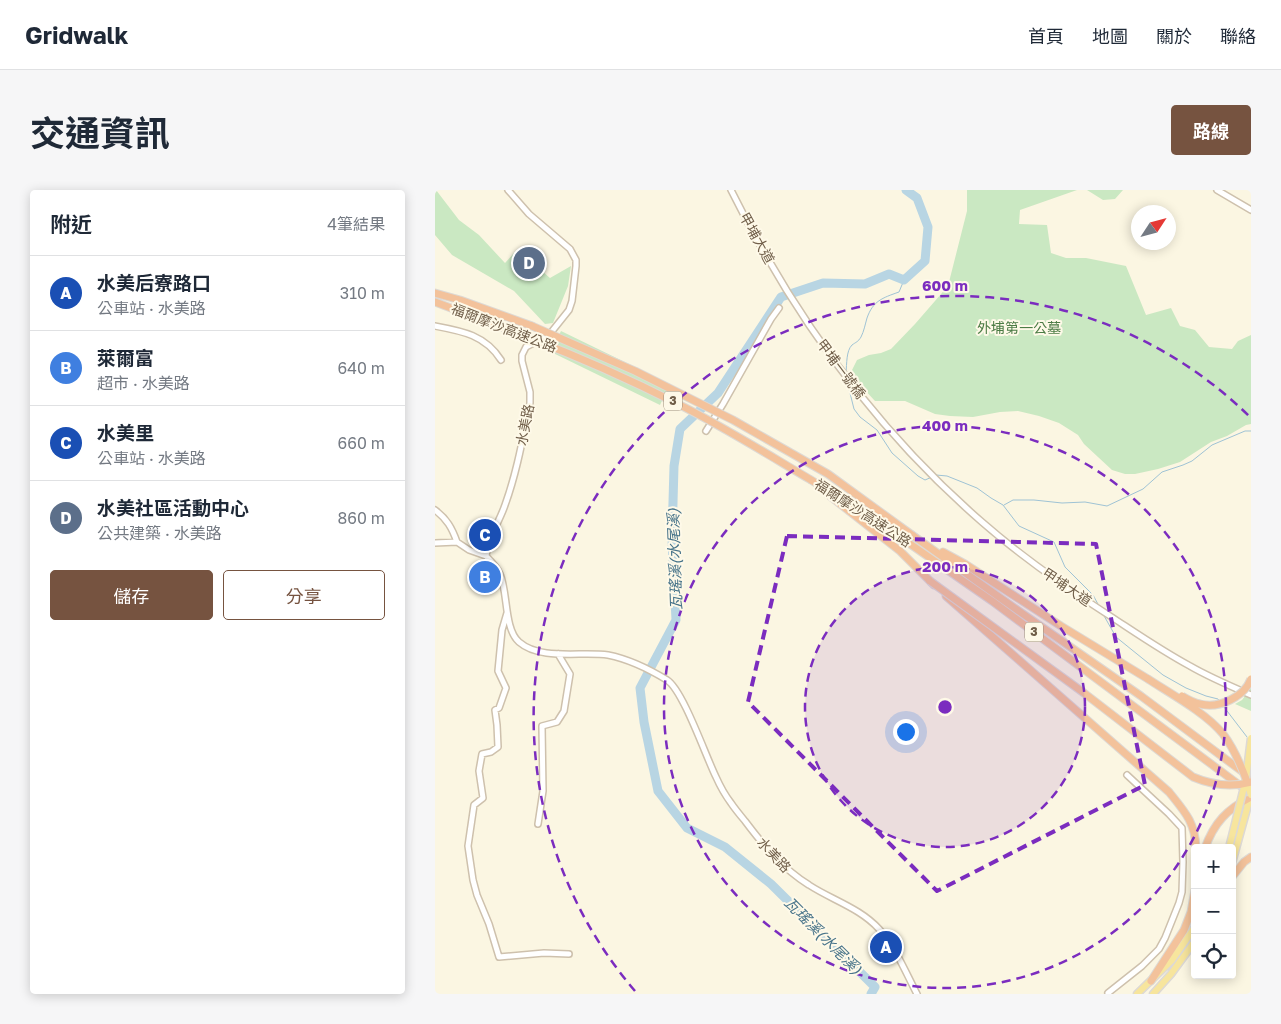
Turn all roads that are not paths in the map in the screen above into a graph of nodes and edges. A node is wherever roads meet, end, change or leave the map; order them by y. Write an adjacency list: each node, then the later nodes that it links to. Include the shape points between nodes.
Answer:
1 (509, 190): 18 (street, 水美路, via 529,214 570,249 577,266 569,310 549,335 526,347 522,354 530,392 529,403 512,482)
2 (731, 190): 5 (street, 甲埔大道)
3 (1217, 190): 4 (street)
4 (1251, 210)
5 (784, 286): 12 (street, 甲埔一號橋, via 861,397)
6 (435, 293): 15 (highway, 福爾摩沙高速公路 / 3, bridge, via 532,326 635,371 733,420 827,474)
7 (435, 302): 13 (highway, 福爾摩沙高速公路 / 3, bridge, via 566,352 679,404)
8 (779, 308): 11 (street)
9 (435, 326): 10 (street, via 478,337)
10 (501, 360)
11 (706, 431)
12 (906, 448): 24 (street, 甲埔大道, via 939,483 1043,572 1190,667)
13 (811, 480): 19 (highway, via 900,551); 28 (highway, 福爾摩沙高速公路 / 3, bridge, via 867,514 992,601)
14 (435, 510): 16 (street, via 448,522)
15 (912, 535): 22 (highway, via 965,564); 27 (highway, 福爾摩沙高速公路 / 3, bridge, via 1141,696)
16 (457, 542): 17 (street); 18 (street)
17 (435, 543)
18 (486, 556): 20 (street, via 499,573)
19 (930, 580): 27 (highway, bridge, via 1193,776 1216,785 1244,784); 30 (highway, bridge, via 1169,792 1190,820)
20 (508, 612): 21 (street, via 513,632 520,643 534,650); 39 (street, via 502,630 498,672 506,688 499,708 495,710 498,747 482,754 479,771 483,798 474,805 468,846 473,880 499,957)
21 (558, 654): 29 (street, via 570,674 564,710 557,722 541,726 543,791); 42 (street, 水美路, via 605,655 623,659 669,681 689,715 716,777 753,832 794,875 862,913 879,928)
22 (1148, 679): 23 (highway, bridge, via 1202,705 1222,704 1238,696); 27 (highway, bridge, via 1211,722 1223,734)
23 (1251, 679)
24 (1251, 695)
25 (1251, 738): 27 (main road, bridge)
26 (1127, 775): 41 (street, via 1182,828 1182,892 1159,949)
27 (1249, 780): 28 (main road, bridge); 32 (main road, bridge)
28 (1251, 795): 31 (highway, bridge, via 1217,822); 33 (main road)
29 (539, 824)
30 (1195, 844)
31 (1206, 844)
32 (1230, 844)
33 (1236, 849)
34 (1251, 858): 35 (highway)
35 (1236, 872)
36 (1191, 912): 40 (highway, via 1184,930)
37 (1191, 933): 40 (main road, via 1172,960)
38 (1191, 946): 44 (main road)
39 (569, 954)
40 (1151, 981): 43 (main road)
41 (1108, 993)
42 (917, 994)
43 (1137, 994)
44 (1153, 994)

